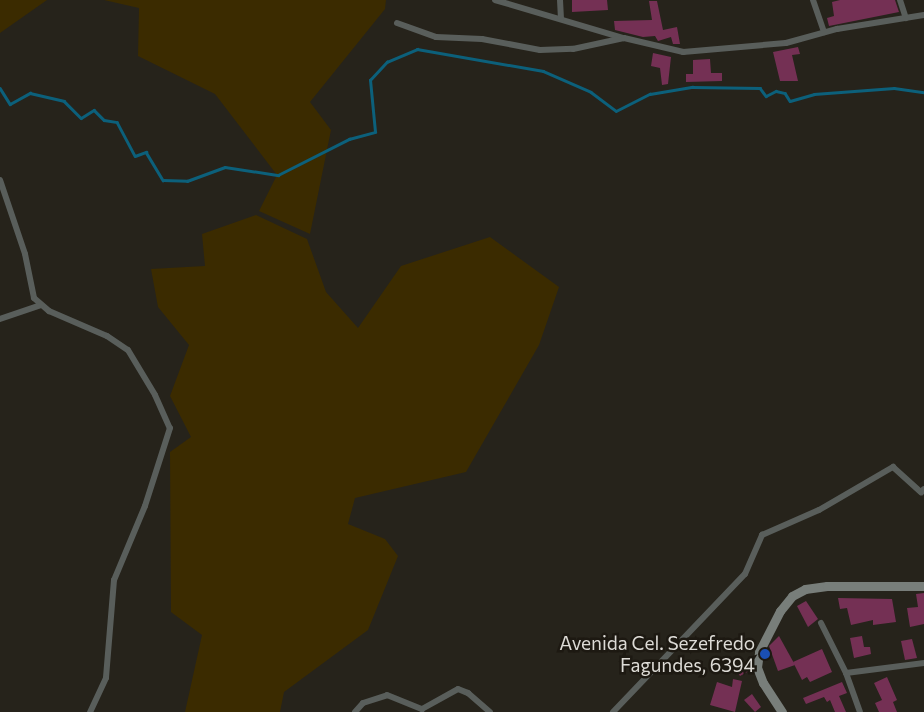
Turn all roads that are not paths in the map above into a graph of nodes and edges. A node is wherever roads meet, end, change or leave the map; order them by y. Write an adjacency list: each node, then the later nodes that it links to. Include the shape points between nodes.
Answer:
1 (495, 0): 7 (street)
2 (560, 0): 7 (street)
3 (813, 0): 9 (street)
4 (900, 0): 6 (street)
5 (924, 15): 6 (street)
6 (906, 18): 9 (street)
7 (561, 19): 10 (street)
8 (397, 23): 10 (street, via 436,37 482,39 540,50 574,49)
9 (824, 32): 10 (street, via 786,43 719,51 673,51)
10 (624, 38)
11 (0, 180): 12 (street, via 24,254 30,287)
12 (41, 305): 13 (street); 19 (street, via 123,345 140,368 170,428 145,506 114,580 106,678)
13 (0, 319)
14 (924, 489): 22 (street, via 921,492 893,466 819,510 762,535 744,574)
15 (924, 586): 23 (main road, via 827,586 805,588 792,596 758,652 758,668 763,683)
16 (821, 622): 18 (street)
17 (924, 663): 18 (street)
18 (846, 673): 24 (street)
19 (90, 712)
20 (356, 712): 21 (street, via 363,703 387,695 422,709 458,689 468,693)
21 (490, 712)
22 (613, 712)
23 (782, 712)
24 (860, 712)

